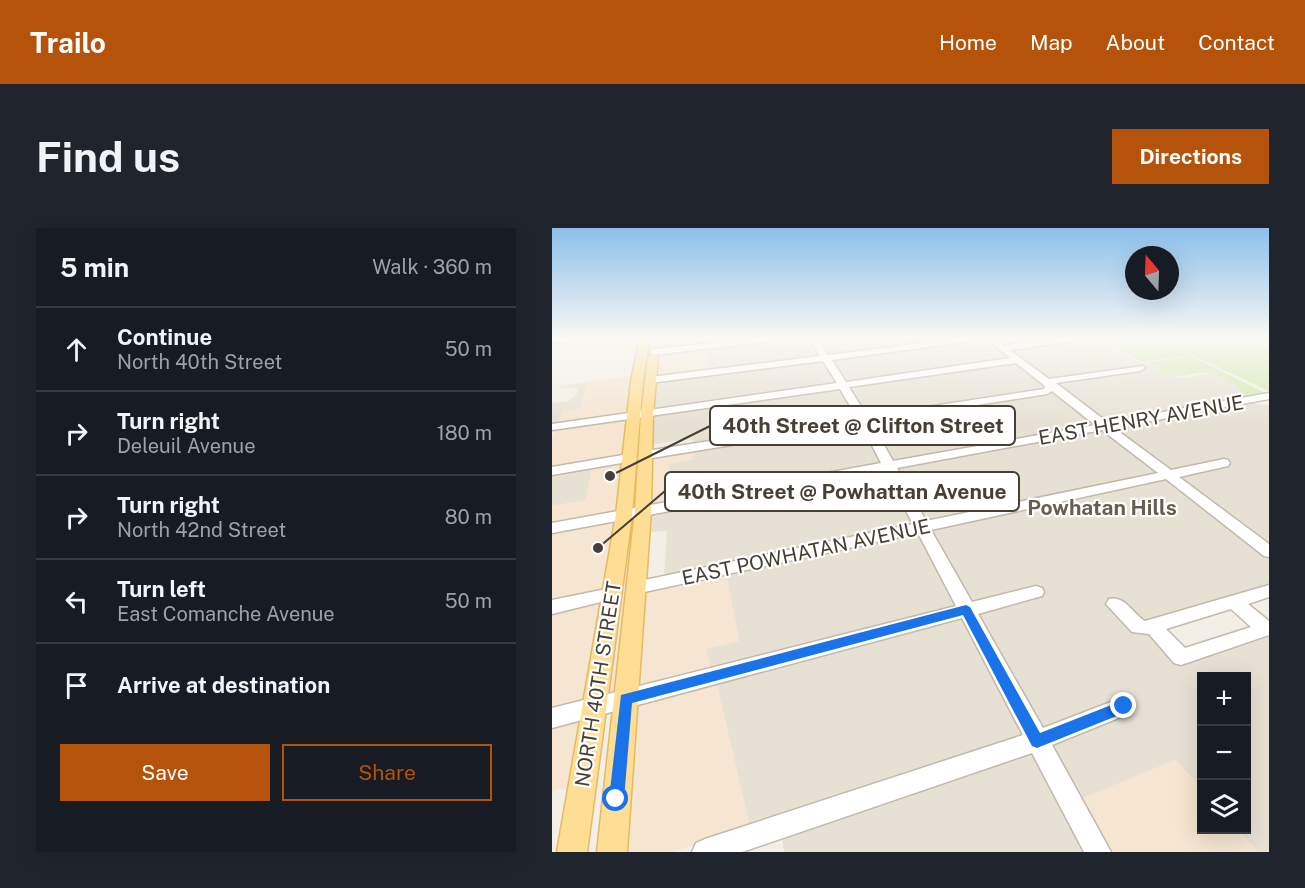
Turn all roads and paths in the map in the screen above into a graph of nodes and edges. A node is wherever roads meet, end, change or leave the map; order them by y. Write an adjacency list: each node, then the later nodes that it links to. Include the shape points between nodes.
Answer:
1 (643, 367): 12 (main road, NORTH 40TH STREET)
2 (651, 367): 8 (main road, NORTH 40TH STREET)
3 (752, 367): 8 (street)
4 (831, 367): 9 (street)
5 (970, 367): 9 (street)
6 (1027, 367): 10 (street)
7 (1140, 368): 10 (street, via 1053,381)
8 (650, 380): 12 (main road, NORTH 40TH STREET)
9 (844, 386): 12 (street); 13 (street)
10 (1051, 386): 13 (street, via 1047,391); 15 (street)
11 (1269, 396): 15 (street, EAST HENRY AVENUE)
12 (640, 415): 14 (street); 16 (main road, NORTH 40TH STREET); 17 (main road, NORTH 40TH STREET)
13 (864, 420): 16 (street); 19 (street)
14 (552, 427)
15 (1103, 427): 19 (street, EAST HENRY AVENUE); 21 (street)
16 (646, 455): 22 (main road, NORTH 40TH STREET)
17 (629, 458): 20 (street); 23 (main road, NORTH 40TH STREET)
18 (1224, 464): 21 (street, EAST POWHATAN AVENUE)
19 (889, 466): 22 (street, EAST HENRY AVENUE); 25 (street)
20 (552, 471)
21 (1167, 476): 25 (street, EAST POWHATAN AVENUE); 26 (street)
22 (643, 511): 23 (street, EAST HENRY AVENUE); 27 (main road, NORTH 40TH STREET)
23 (624, 515): 24 (street, EAST HENRY AVENUE); 30 (main road, NORTH 40TH STREET)
24 (552, 528)
25 (922, 528): 27 (street, EAST POWHATAN AVENUE); 34 (street)
26 (1269, 552)
27 (635, 588): 37 (main road, NORTH 40TH STREET)
28 (1269, 591): 31 (street)
29 (1036, 592): 34 (street)
30 (611, 594): 33 (street); 39 (main road, NORTH 40TH STREET)
31 (1233, 601): 35 (street); 36 (street)
32 (1115, 604): 35 (street, via 1138,627)
33 (552, 607)
34 (966, 610): 37 (street); 41 (street)
35 (1153, 626): 36 (street, via 1181,657)
36 (1267, 629)
37 (626, 699): 39 (street); 43 (main road, NORTH 40TH STREET)
38 (1124, 706): 41 (street)
39 (595, 707): 40 (street); 42 (main road, NORTH 40TH STREET)
40 (552, 718)
41 (1037, 741): 44 (street); 45 (street)
42 (572, 852)
43 (612, 852)
44 (705, 852)
45 (1098, 852)

